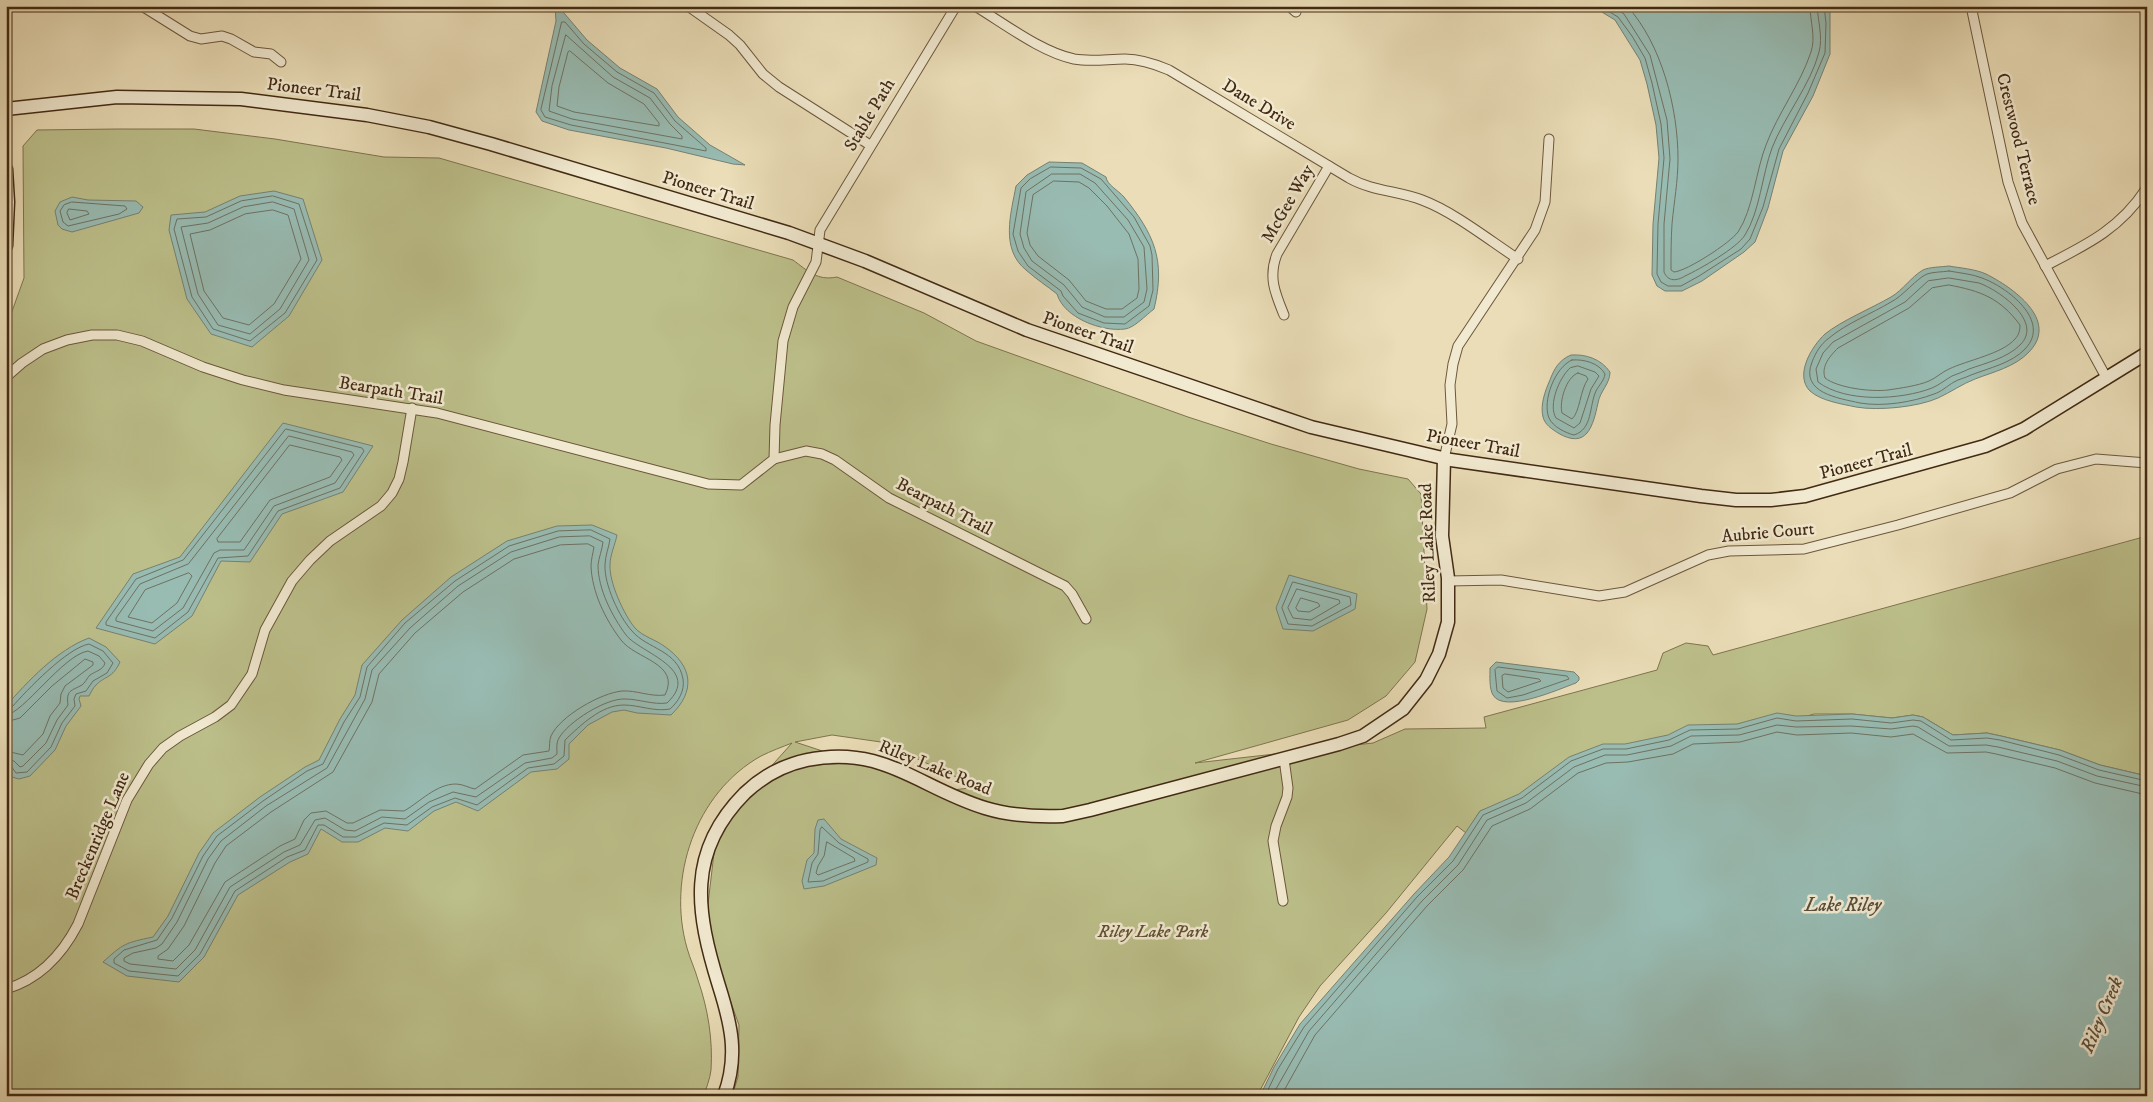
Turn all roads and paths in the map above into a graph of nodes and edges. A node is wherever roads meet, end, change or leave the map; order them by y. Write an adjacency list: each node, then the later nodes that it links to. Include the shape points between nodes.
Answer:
1 (142, 6): 6 (street, via 190,36 201,39 222,36 254,52 271,54)
2 (688, 6): 9 (street, via 729,35 763,74 779,87)
3 (956, 6): 9 (street, Stable Path)
4 (976, 6): 10 (street, Dane Drive, via 1060,55 1090,60 1142,61 1169,70)
5 (1971, 6): 16 (street, Crestwood Terrace, via 2008,182 2022,223)
6 (281, 62)
7 (6, 109): 13 (main road, Pioneer Trail, via 101,98 179,97 241,99 367,115 491,144)
8 (1549, 139): 15 (street, Riley Lake Road, via 1541,217)
9 (870, 145): 13 (street, Stable Path, via 820,230)
10 (1329, 166): 15 (street, Dane Drive, via 1362,185 1408,196 1438,208); 17 (street, McGee Way, via 1273,264 1273,289)
11 (6, 169): 14 (main road)
12 (2146, 188): 16 (street, via 2119,222 2091,243)
13 (818, 243): 22 (main road, Pioneer Trail, via 1080,349 1311,427); 23 (street, via 816,262 793,307 783,341)
14 (6, 246)
15 (1518, 258): 22 (street, Riley Lake Road, via 1458,346 1450,385 1452,424)
16 (2045, 266): 20 (street, Crestwood Terrace)
17 (1284, 315)
18 (2147, 353): 20 (main road, Pioneer Trail)
19 (6, 377): 21 (street, Bearpath Trail, via 43,350 68,340 92,335 117,335 142,341 243,380 308,394)
20 (2106, 379): 22 (main road, Pioneer Trail, via 2024,430 1986,446 1805,496 1736,500)
21 (412, 408): 23 (street, Bearpath Trail, via 708,484 741,485); 29 (street, Breckenridge Lane, via 404,462 392,493 381,506 330,541 292,581 265,630 252,674 231,705 163,748 148,764 127,800 68,944 38,975)
22 (1444, 458): 25 (main road, Riley Lake Road, via 1442,536)
23 (774, 459): 26 (street, Bearpath Trail, via 806,451 835,460 889,498 1065,586)
24 (2147, 463): 25 (street, Aubrie Court, via 2096,459 2057,469 2010,493 1804,549 1708,554 1625,592 1600,596 1501,580)
25 (1448, 581): 27 (main road, Riley Lake Road, via 1448,622 1440,654 1426,680 1403,709 1363,736)
26 (1086, 619)
27 (1284, 759): 28 (street, via 1288,788 1273,841); 30 (main road, Riley Lake Road, via 1090,810 1064,816 1037,817 1010,815 984,808 900,770 849,756 798,762 772,772 752,787 717,827 701,878 701,904 710,956 733,1039)
28 (1283, 901)
29 (6, 989)
30 (724, 1096)

